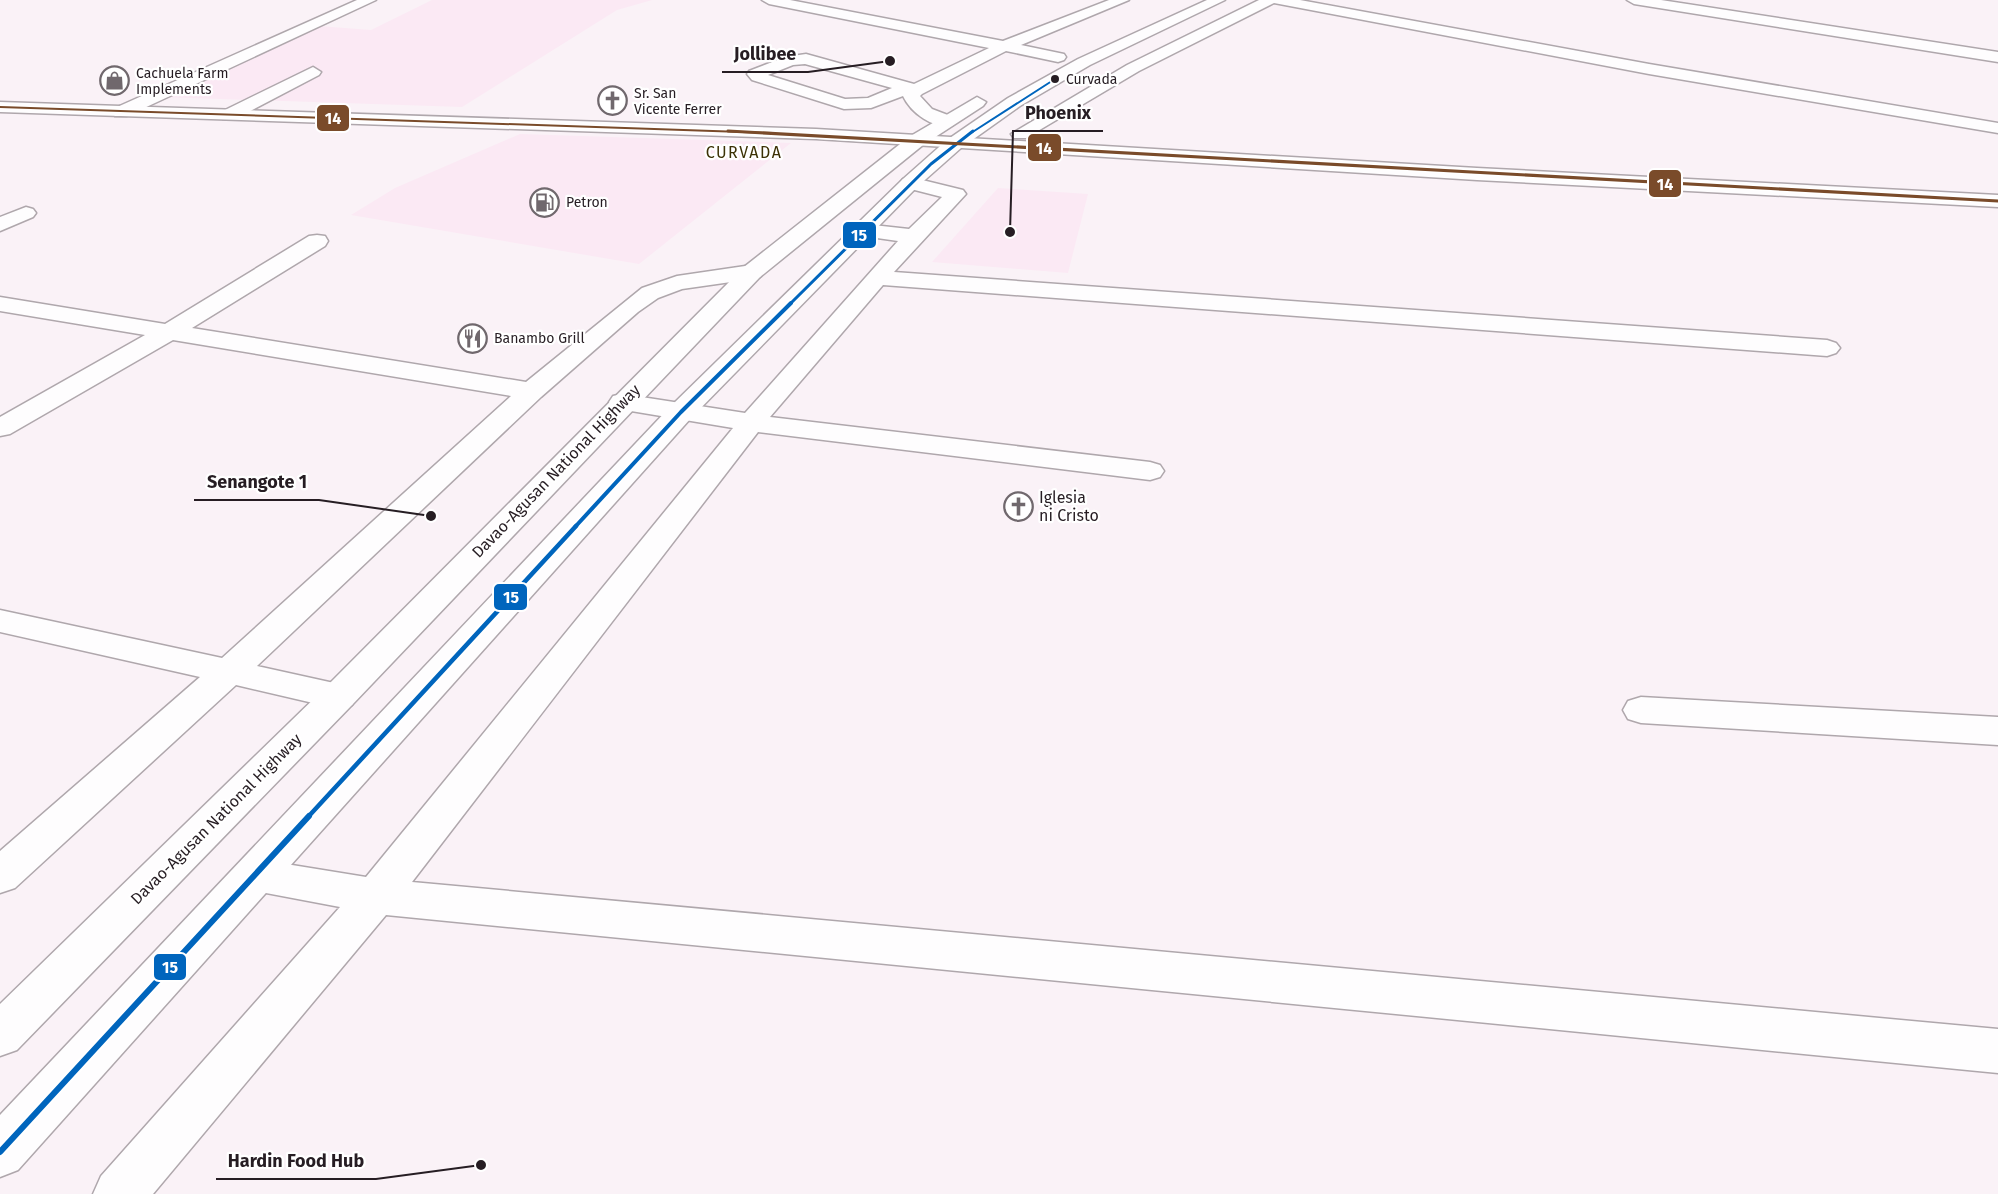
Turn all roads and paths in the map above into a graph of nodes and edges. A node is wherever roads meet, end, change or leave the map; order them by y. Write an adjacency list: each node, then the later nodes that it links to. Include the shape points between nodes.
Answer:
1 (369, 0): 21 (main road)
2 (769, 0): 12 (main road)
3 (1122, 0): 12 (main road)
4 (1183, 0): 10 (main road)
5 (1218, 0): 18 (main road, via 1084,62)
6 (1270, 0): 20 (main road, via 1204,31)
7 (1277, 0): 24 (main road)
8 (1634, 0): 11 (main road)
9 (1730, 0): 11 (main road)
10 (1162, 9)
11 (1716, 12): 13 (main road)
12 (1005, 46): 14 (main road, via 1063,54); 16 (main road)
13 (1998, 57)
14 (1037, 68)
15 (313, 72): 22 (main road)
16 (912, 89): 16 (main road, via 806,59 791,60 755,74 844,104 871,103); 23 (main road, via 914,103)
17 (995, 91): 23 (main road, Davao-Agusan National Highway)
18 (1014, 102): 20 (main road); 27 (main road)
19 (0, 107): 21 (main road)
20 (1059, 110): 25 (main road)
21 (121, 112): 22 (main road)
22 (229, 115): 26 (main road, via 760,132)
23 (947, 121): 26 (main road, Davao-Agusan National Highway)
24 (1998, 128)
25 (1020, 134)
26 (916, 141): 27 (main road); 35 (main road, Davao-Agusan National Highway)
27 (954, 144): 28 (main road); 29 (main road)
28 (910, 183): 32 (main road); 33 (main road, via 956,194)
29 (1998, 201)
30 (27, 213): 31 (main road)
31 (0, 225)
32 (864, 230): 33 (main road); 42 (main road)
33 (914, 236): 36 (main road)
34 (317, 241): 38 (main road)
35 (752, 272): 40 (main road, via 677,283 650,293); 41 (main road, Davao-Agusan National Highway)
36 (878, 278): 39 (main road); 43 (main road)
37 (0, 304): 38 (main road)
38 (172, 330): 40 (main road); 44 (main road)
39 (1827, 348)
40 (532, 391): 47 (main road)
41 (622, 402): 42 (main road); 48 (main road, Davao-Agusan National Highway)
42 (681, 412): 43 (main road); 52 (main road)
43 (751, 423): 45 (main road); 53 (main road)
44 (0, 428)
45 (1150, 471)
46 (0, 621): 47 (main road)
47 (230, 670): 48 (main road); 51 (main road)
48 (339, 696): 54 (main road, Davao-Agusan National Highway)
49 (1641, 710): 50 (main road)
50 (1998, 730)
51 (0, 876)
52 (255, 876): 53 (main road); 56 (main road)
53 (376, 896): 55 (main road); 57 (main road)
54 (0, 1035)
55 (1998, 1051)
56 (0, 1152)
57 (119, 1194)

